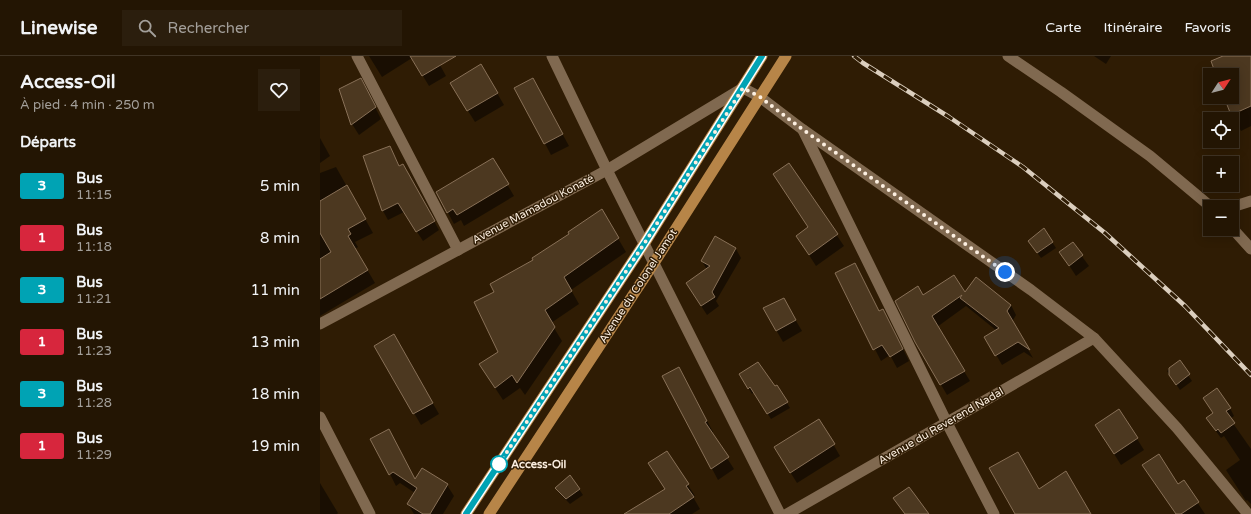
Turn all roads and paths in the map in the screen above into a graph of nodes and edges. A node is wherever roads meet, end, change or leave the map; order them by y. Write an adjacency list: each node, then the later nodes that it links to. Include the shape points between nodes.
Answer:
1 (357, 56): 16 (street)
2 (552, 56): 9 (street)
3 (762, 56): 6 (main road, Avenue du Colonel Jamot)
4 (786, 56): 7 (main road, Avenue du Colonel Jamot)
5 (1008, 56): 10 (street, via 1150,156)
6 (743, 88): 7 (street); 9 (street, Avenue Mamadou Konaté); 14 (main road, Avenue du Colonel Jamot)
7 (760, 97): 8 (street); 17 (main road, Avenue du Colonel Jamot)
8 (802, 129): 19 (street, via 1031,290); 21 (street)
9 (607, 170): 14 (street); 16 (street, Avenue Mamadou Konaté)
10 (1203, 200)
11 (1251, 201): 12 (street)
12 (1239, 205)
13 (1239, 236): 15 (street)
14 (644, 244): 17 (street); 23 (main road, Avenue du Colonel Jamot)
15 (1251, 249)
16 (458, 250): 18 (street, Avenue Mamadou Konaté)
17 (654, 263): 24 (main road, Avenue du Colonel Jamot); 25 (street)
18 (320, 324)
19 (1094, 338): 21 (street, Avenue du Reverend Nadal); 28 (street, via 1176,428)
20 (320, 417): 22 (street)
21 (947, 423): 26 (street, Avenue du Reverend Nadal); 27 (street)
22 (370, 514)
23 (466, 514)
24 (489, 514)
25 (780, 514)
26 (787, 514)
27 (994, 514)
28 (1248, 514)

